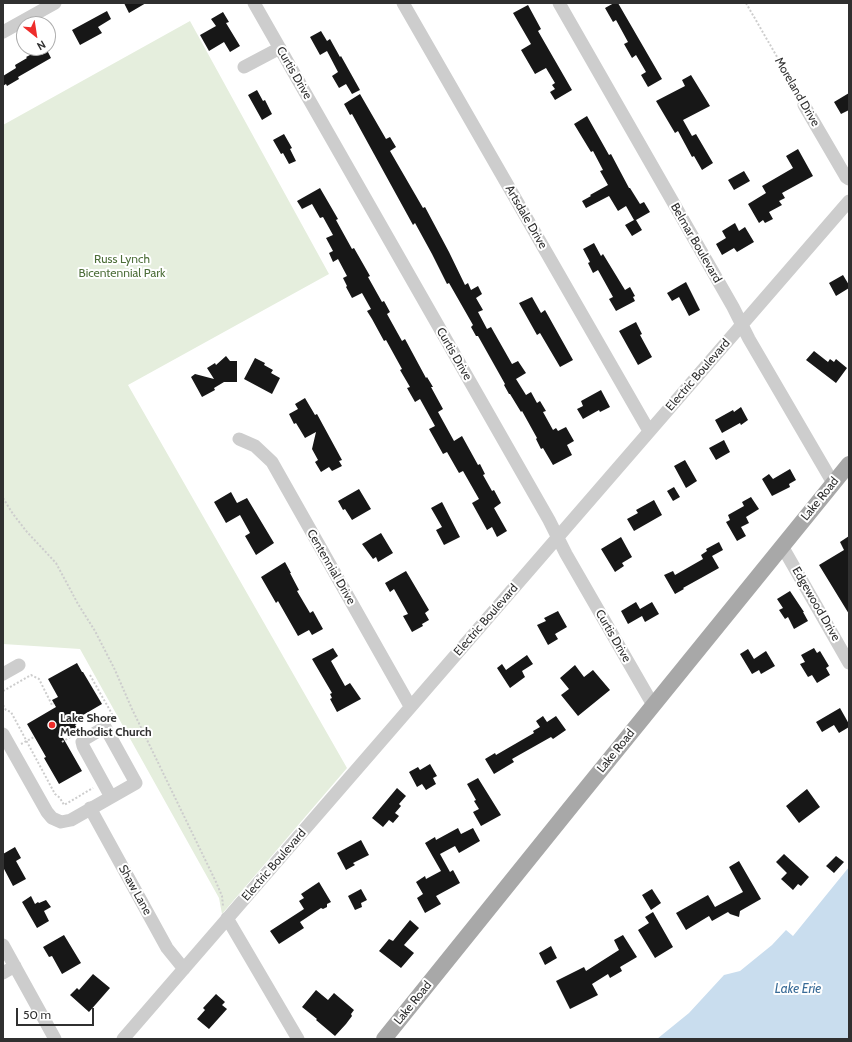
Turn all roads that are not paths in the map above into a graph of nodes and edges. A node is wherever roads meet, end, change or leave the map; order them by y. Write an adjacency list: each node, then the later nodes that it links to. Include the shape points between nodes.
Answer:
1 (55, 3): 5 (street)
2 (254, 3): 6 (street, Curtis Drive)
3 (403, 3): 12 (street, Artsdale Drive)
4 (559, 3): 11 (street, Belmar Boulevard)
5 (3, 32)
6 (280, 48): 7 (street); 16 (street, Curtis Drive)
7 (244, 67)
8 (804, 105): 9 (street, Moreland Drive)
9 (849, 179)
10 (849, 201): 11 (street, Electric Boulevard)
11 (742, 324): 12 (street, Electric Boulevard); 15 (street, Belmar Boulevard)
12 (650, 432): 16 (street, Electric Boulevard)
13 (239, 439): 22 (street, Centennial Drive, via 255,446 272,462)
14 (849, 464): 15 (main road, Lake Road)
15 (833, 483): 17 (main road, Lake Road)
16 (558, 538): 21 (street, Curtis Drive); 22 (street, Electric Boulevard)
17 (782, 546): 18 (street, Edgewood Drive); 21 (main road, Lake Road)
18 (849, 663)
19 (19, 665): 20 (street)
20 (3, 674)
21 (654, 705): 34 (main road, Lake Road)
22 (410, 706): 26 (street, Electric Boulevard)
23 (3, 734): 25 (street, via 52,818 66,822)
24 (111, 797): 24 (street, via 136,783 105,727 82,742); 25 (street)
25 (90, 808): 29 (street, Shaw Lane, via 167,948)
26 (228, 918): 29 (street, Electric Boulevard); 33 (street)
27 (3, 945): 28 (street)
28 (15, 966): 30 (street); 31 (street)
29 (184, 969): 32 (street, Electric Boulevard)
30 (3, 973)
31 (55, 1039)
32 (123, 1039)
33 (298, 1039)
34 (384, 1039)

